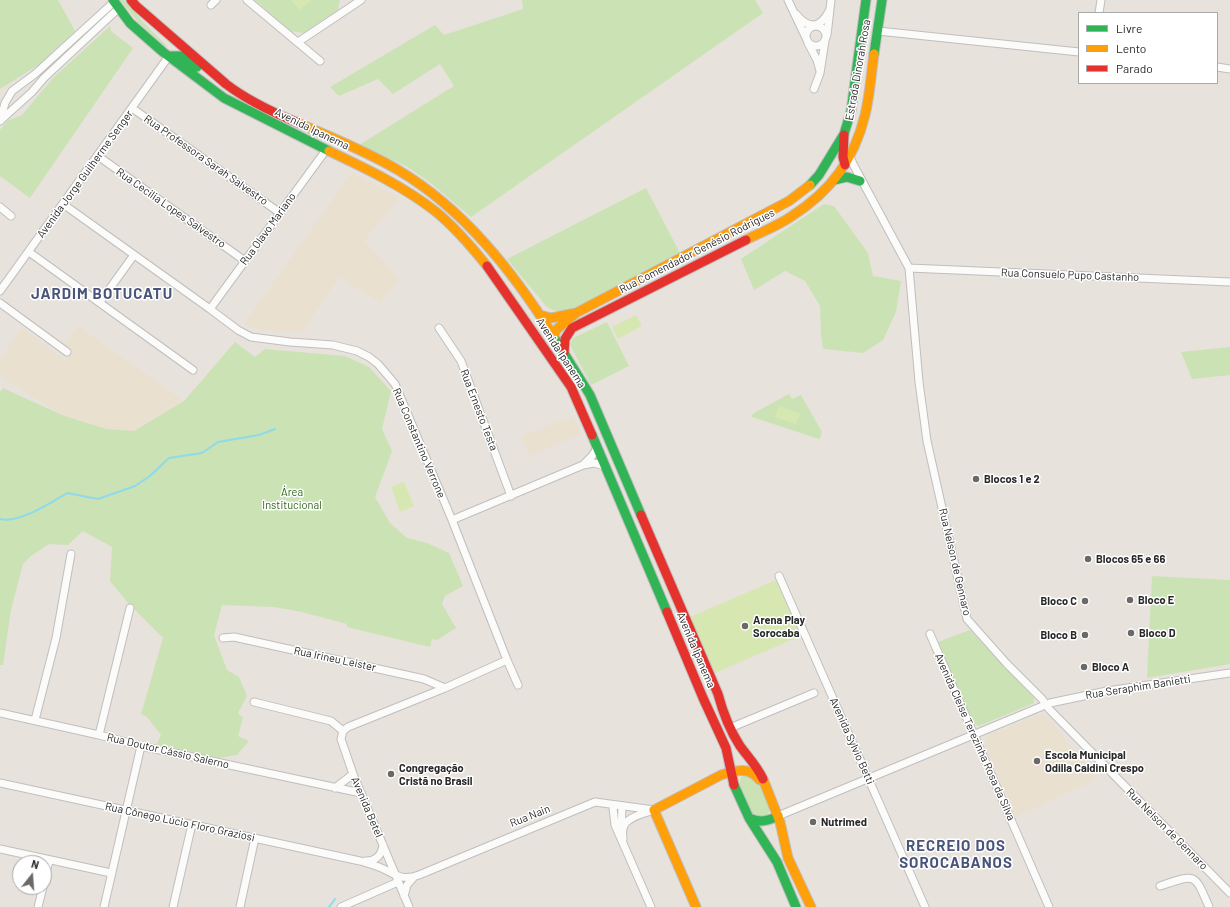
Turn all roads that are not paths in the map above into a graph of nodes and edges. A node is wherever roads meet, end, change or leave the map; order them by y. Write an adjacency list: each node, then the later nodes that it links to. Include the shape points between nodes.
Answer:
1 (131, 0): 26 (main road, Avenida Ipanema, via 146,16)
2 (247, 0): 19 (street)
3 (347, 0): 11 (street)
4 (361, 0): 11 (street)
5 (788, 0): 14 (street)
6 (831, 0): 12 (street)
7 (866, 0): 31 (main road, Estrada Dinorah Rosa, via 851,111)
8 (882, 0): 16 (main road, Estrada Dinorah Rosa)
9 (1100, 0): 13 (street)
10 (115, 3): 21 (main road, Avenida Ipanema, via 130,24); 29 (street); 29 (street, via 36,74 12,91 5,103)
11 (351, 7): 19 (street)
12 (829, 11): 15 (street, via 821,23); 17 (street)
13 (1099, 12)
14 (796, 14): 15 (street, via 801,21); 18 (street)
15 (813, 26): 17 (street, via 821,27 826,33); 18 (street, via 807,31)
16 (878, 31): 20 (street); 34 (main road, Estrada Dinorah Rosa, via 865,114)
17 (826, 39): 18 (street, via 819,46 811,45); 25 (street)
18 (807, 41): 25 (street, via 817,60)
19 (298, 42): 22 (street)
20 (1078, 52)
21 (169, 56): 26 (main road, via 181,56 216,81); 28 (street, Avenida Jorge Guilherme Senger); 32 (main road, Avenida Ipanema, via 230,102)
22 (320, 60)
23 (1218, 67): 24 (street)
24 (1230, 69)
25 (820, 73): 27 (street)
26 (226, 84): 30 (main road, Avenida Ipanema, via 266,108)
27 (814, 89)
28 (132, 108): 33 (street, Avenida Jorge Guilherme Senger); 41 (street, Rua Professora Sarah Salvestro)
29 (0, 121)
30 (308, 127): 32 (main road, via 322,138); 53 (main road, Avenida Ipanema, via 398,170 433,194 490,248)
31 (844, 134): 35 (main road, Estrada Dinorah Rosa); 36 (main road, via 842,156)
32 (326, 150): 41 (street, Rua Olavo Mariano); 58 (main road, Avenida Ipanema, via 401,188 435,211 464,238 494,275)
33 (98, 156): 39 (street, Avenida Jorge Guilherme Senger); 45 (street, Rua Cecilia Lopes Salvestro)
34 (850, 157): 36 (main road, Estrada Dinorah Rosa); 38 (street, Rua Nelson de Gennaro)
35 (829, 161): 52 (main road, Rua Comendador Genésio Rodrigues, via 806,189 789,201)
36 (845, 166): 37 (main road, Rua Comendador Genésio Rodrigues); 38 (street, Rua Nelson de Gennaro)
37 (834, 180): 38 (main road, via 848,176); 57 (main road, Rua Comendador Genésio Rodrigues, via 816,199 791,217 572,328 564,340)
38 (862, 185): 46 (street, Rua Nelson de Gennaro)
39 (63, 204): 43 (street, Avenida Jorge Guilherme Senger); 44 (street, Rua Constantino Verrone)
40 (0, 208): 42 (street)
41 (280, 213): 45 (street, Rua Olavo Mariano)
42 (12, 216)
43 (29, 252): 48 (street, Avenida Jorge Guilherme Senger); 49 (street)
44 (134, 256): 49 (street); 51 (street, Rua Constantino Verrone)
45 (245, 261): 51 (street, Rua Olavo Mariano)
46 (909, 268): 47 (street, Rua Consuelo Pupo Castanho); 76 (street, Rua Nelson de Gennaro, via 927,441 967,619)
47 (1230, 282)
48 (0, 291)
49 (100, 302): 59 (street)
50 (0, 303): 56 (street)
51 (210, 309): 64 (street, Rua Constantino Verrone, via 251,337 333,345 357,351 374,360 395,384)
52 (576, 313): 53 (main road, via 551,318); 55 (main road, Rua Comendador Genésio Rodrigues, via 557,329)
53 (540, 315): 55 (main road, Avenida Ipanema)
54 (439, 328): 63 (street, Rua Ernesto Testa, via 461,361)
55 (553, 336): 57 (main road, Avenida Ipanema); 58 (main road)
56 (67, 352)
57 (564, 353): 79 (main road, Avenida Ipanema, via 590,395 718,694)
58 (549, 354): 60 (main road, Avenida Ipanema, via 571,387)
59 (193, 370)
60 (597, 448): 61 (street); 62 (main road, Avenida Ipanema)
61 (583, 465): 62 (street); 63 (street)
62 (605, 466): 84 (main road, Avenida Ipanema, via 726,748)
63 (511, 496): 64 (street)
64 (452, 520): 70 (street, Rua Constantino Verrone)
65 (70, 554): 78 (street, via 56,638)
66 (779, 576): 86 (street, Avenida Sylvio Betti)
67 (130, 608): 82 (street)
68 (930, 634): 81 (street, Avenida Cleise Terezinha Rosa da Silva)
69 (224, 638): 73 (street, Rua Irineu Leister, via 234,638 424,679)
70 (507, 660): 72 (street, Rua Constantino Verrone); 73 (street)
71 (1230, 673): 76 (street, Rua Seraphim Banietti, via 1107,691)
72 (518, 685)
73 (445, 688): 80 (street)
74 (814, 693): 79 (street)
75 (254, 702): 80 (street, via 331,721)
76 (1046, 704): 81 (street, Rua Seraphim Banietti); 113 (street, Rua Nelson de Gennaro)
77 (0, 713): 78 (street, Rua Doutor Cássio Salerno)
78 (35, 720): 82 (street, Rua Doutor Cássio Salerno)
79 (730, 728): 90 (main road, Avenida Ipanema, via 759,770)
80 (343, 731): 85 (street, Avenida Betel, via 341,739)
81 (974, 734): 86 (street, Rua Seraphim Banietti); 127 (street, Avenida Cleise Terezinha Rosa da Silva)
82 (99, 735): 83 (street, Rua Doutor Cássio Salerno)
83 (141, 746): 88 (street, Rua Doutor Cássio Salerno); 93 (street)
84 (732, 772): 90 (main road, via 750,770); 94 (main road, via 721,775); 96 (main road, Avenida Ipanema, via 735,788)
85 (353, 774): 88 (street); 89 (street, Avenida Betel)
86 (868, 778): 95 (street, Rua Seraphim Banietti); 126 (street, Avenida Sylvio Betti)
87 (0, 783): 93 (street, Rua Cônego Lúcio Floro Graziosi)
88 (335, 788): 89 (street, Rua Doutor Cássio Salerno)
89 (360, 793): 100 (street, Avenida Betel)
90 (772, 801): 95 (main road, Avenida Ipanema)
91 (595, 802): 92 (street); 98 (street, via 607,809); 110 (street, Rua Nain)
92 (619, 805): 94 (street); 98 (street, via 613,808); 101 (street)
93 (126, 810): 97 (street, Rua Cônego Lúcio Floro Graziosi); 109 (street)
94 (654, 810): 101 (street, via 630,819 624,825); 123 (main road)
95 (778, 816): 96 (main road, via 764,822 756,822); 125 (main road, Avenida Ipanema, via 788,858)
96 (749, 818): 124 (main road, Avenida Ipanema, via 777,862)
97 (192, 824): 99 (street, Rua Cônego Lúcio Floro Graziosi); 118 (street)
98 (615, 825): 101 (street)
99 (256, 838): 106 (street, Rua Cônego Lúcio Floro Graziosi); 119 (street)
100 (382, 843): 104 (street); 105 (street, Avenida Betel)
101 (624, 845): 122 (street)
102 (0, 849): 103 (street)
103 (24, 855)
104 (379, 856): 105 (street, Rua Cônego Lúcio Floro Graziosi, via 384,855); 106 (street, Rua Cônego Lúcio Floro Graziosi, via 368,861)
105 (388, 858): 108 (street, Avenida Betel)
106 (360, 861): 111 (street, Rua Cônego Lúcio Floro Graziosi, via 379,867)
107 (52, 862): 109 (street)
108 (391, 866): 110 (street, via 404,874); 111 (street, Avenida Betel)
109 (111, 873): 117 (street)
110 (416, 876): 111 (street, Rua Nain); 115 (street, via 407,885)
111 (397, 879): 115 (street, Avenida Betel); 120 (street, Rua Nain)
112 (1160, 886): 128 (street, via 1192,878 1198,882)
113 (1230, 893)
114 (41, 895): 116 (street)
115 (404, 896): 121 (street, Avenida Betel)
116 (38, 907)
117 (104, 907)
118 (173, 907)
119 (240, 907)
120 (341, 907)
121 (409, 907)
122 (651, 907)
123 (696, 907)
124 (796, 907)
125 (811, 907)
126 (925, 907)
127 (1049, 907)
128 (1209, 907)

